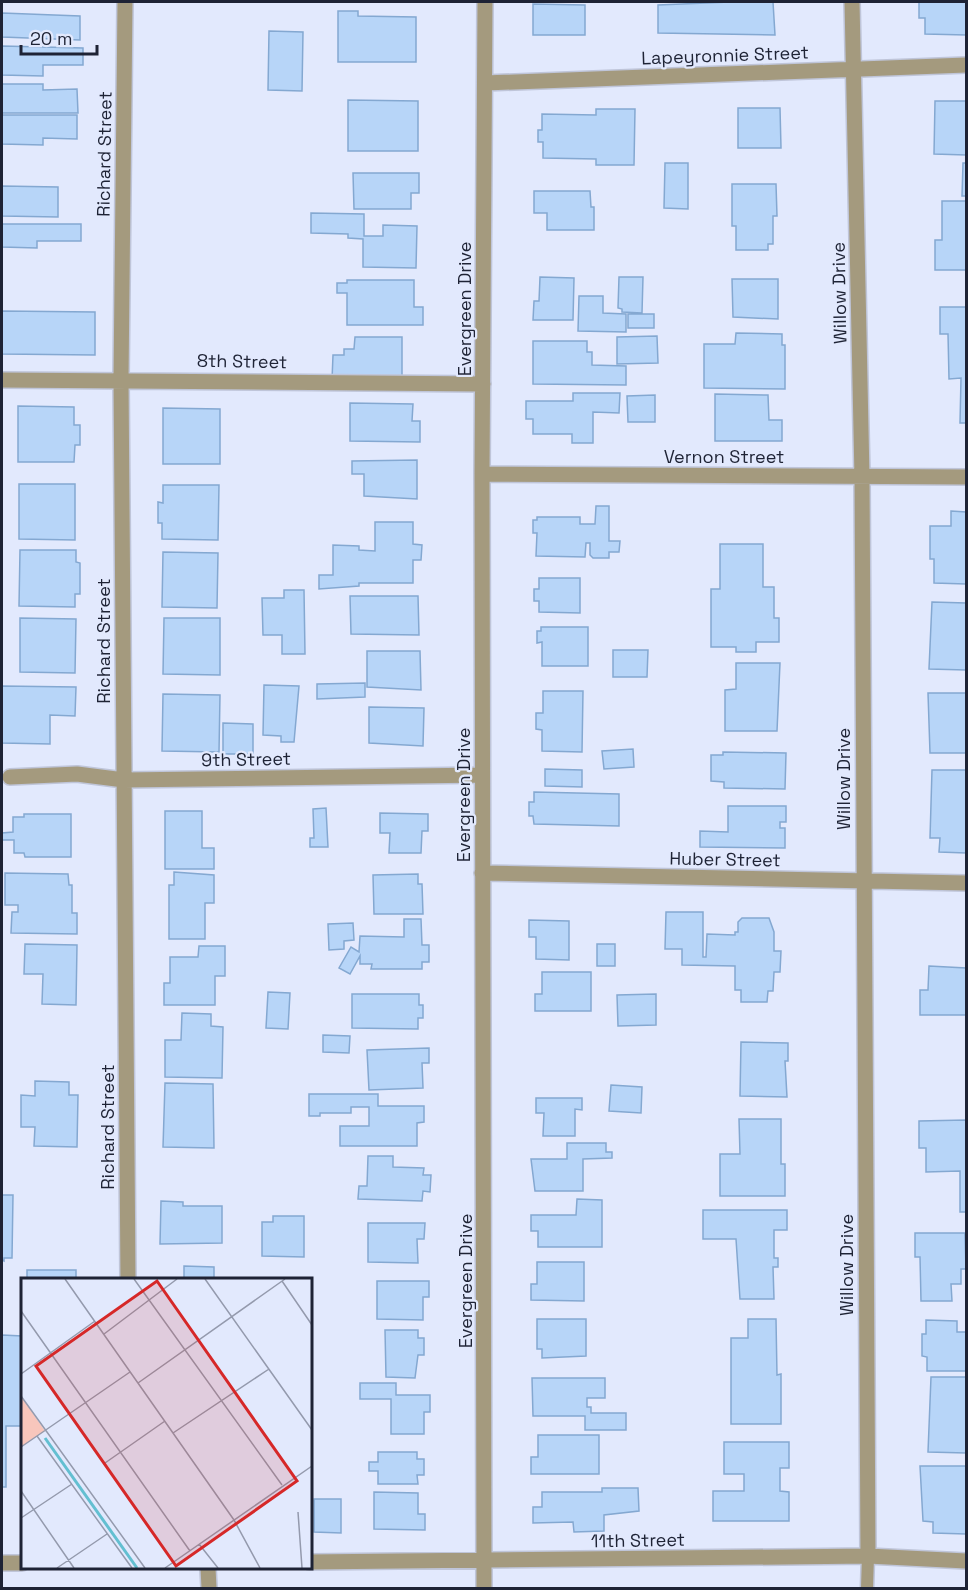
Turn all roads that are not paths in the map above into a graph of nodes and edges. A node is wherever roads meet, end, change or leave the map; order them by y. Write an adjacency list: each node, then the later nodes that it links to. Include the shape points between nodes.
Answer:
1 (125, 2): 7 (street, Richard Street)
2 (485, 2): 6 (street, Evergreen Drive)
3 (852, 2): 5 (street, Willow Drive)
4 (966, 65): 5 (street, Lapeyronnie Street)
5 (853, 70): 6 (street, Lapeyronnie Street); 11 (street, Willow Drive)
6 (485, 83): 9 (street, Evergreen Drive)
7 (121, 379): 8 (street, 8th Street); 9 (street, 8th Street); 15 (street, Richard Street)
8 (2, 380)
9 (483, 384): 10 (street, Evergreen Drive)
10 (482, 474): 11 (street, Vernon Street); 13 (street, Evergreen Drive)
11 (862, 477): 12 (street, Vernon Street); 17 (street, Willow Drive)
12 (966, 477)
13 (482, 775): 15 (street, 9th Street); 16 (street, Evergreen Drive)
14 (10, 777): 15 (street, 9th Street, via 77,774)
15 (123, 780): 19 (street, Richard Street)
16 (482, 873): 17 (street, Huber Street); 22 (street, Evergreen Drive)
17 (862, 881): 18 (street, Huber Street); 20 (street, Willow Drive)
18 (966, 883)
19 (128, 1278)
20 (868, 1556): 22 (street, 11th Street); 23 (street, 11th Street); 29 (lane)
21 (312, 1562): 22 (street, 11th Street)
22 (485, 1562): 28 (street, Evergreen Drive)
23 (966, 1562)
24 (2, 1563): 25 (street)
25 (21, 1563)
26 (208, 1569): 27 (street)
27 (209, 1588)
28 (484, 1588)
29 (867, 1588)

